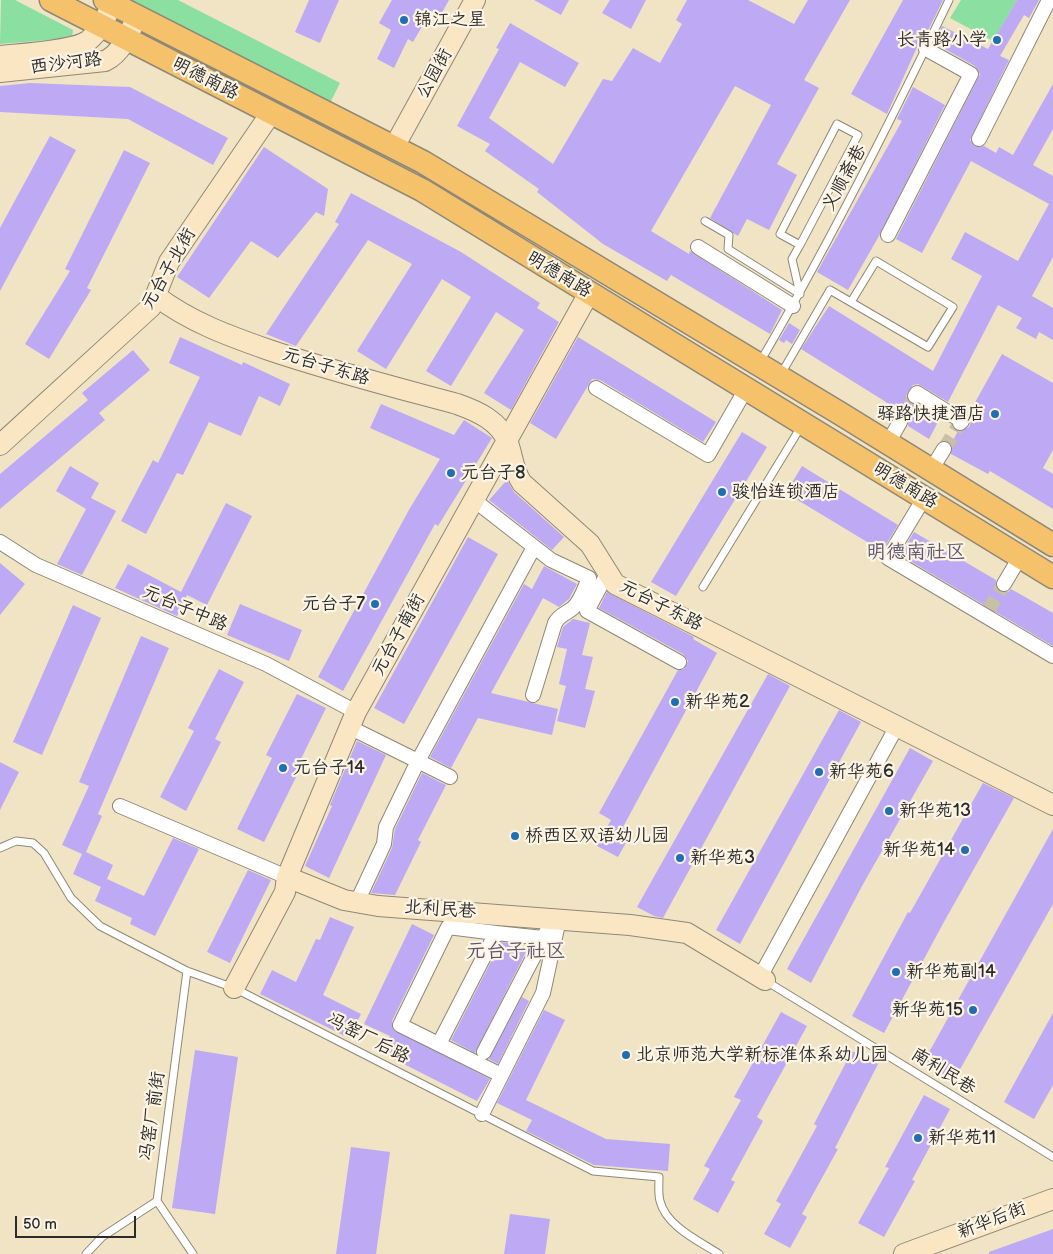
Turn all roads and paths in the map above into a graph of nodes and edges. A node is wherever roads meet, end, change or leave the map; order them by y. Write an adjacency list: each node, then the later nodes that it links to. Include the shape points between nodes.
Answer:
1 (51, 0): 7 (main road, 明德南路)
2 (475, 0): 14 (street, 公园街)
3 (949, 0): 9 (lane, 义顺斋巷)
4 (1049, 0): 13 (street)
5 (109, 2): 6 (main road, 明德南路); 7 (street, 西沙河路)
6 (137, 16): 8 (street, 西沙河路); 14 (main road, 明德南路)
7 (102, 26): 8 (main road, 明德南路); 10 (street, 西沙河路, via 88,40 75,46)
8 (126, 39): 11 (street, 西沙河路, via 114,57 105,61); 12 (main road, 明德南路)
9 (926, 49): 16 (street, via 971,74); 20 (lane, 义顺斋巷)
10 (0, 56)
11 (0, 72)
12 (271, 113): 19 (main road, 明德南路, via 422,190); 21 (street, 元台子北街, via 169,262)
13 (979, 138)
14 (394, 147): 24 (main road, 明德南路)
15 (705, 221): 20 (lane, via 729,235 728,249)
16 (888, 234)
17 (800, 245): 17 (lane, via 780,234 837,124 858,135); 20 (lane, via 792,260)
18 (698, 247): 23 (street)
19 (589, 293): 27 (main road, 明德南路); 32 (street, 元台子南街)
20 (800, 294): 23 (lane, 义顺斋巷)
21 (156, 296): 32 (street, 元台子东路, via 177,311 231,337 304,362 473,410 488,418); 34 (street, 元台子北街, via 146,312)
22 (852, 302): 22 (lane, via 928,348 953,307 876,261); 25 (lane, via 830,290)
23 (792, 306): 24 (lane, 义顺斋巷)
24 (758, 364): 25 (main road, 明德南路)
25 (779, 377): 33 (main road, 明德南路)
26 (596, 388): 27 (street, via 708,455)
27 (746, 389): 31 (main road, 明德南路)
28 (916, 396): 30 (street, via 917,393 962,421)
29 (900, 422): 33 (street)
30 (960, 423)
31 (802, 424): 37 (main road, 明德南路); 46 (lane)
32 (508, 442): 38 (street, 元台子南街); 43 (street, 元台子东路, via 515,473 522,484 590,544)
33 (888, 443): 36 (main road, 明德南路)
34 (0, 445)
35 (944, 449): 36 (street)
36 (931, 470): 40 (main road, 明德南路)
37 (924, 498): 42 (main road, 明德南路); 47 (street, via 888,558 987,613)
38 (474, 500): 41 (street); 50 (street, 元台子南街)
39 (0, 542): 50 (street, 元台子中路, via 36,565 266,664)
40 (1053, 545)
41 (534, 547): 43 (street, via 551,560); 52 (street)
42 (1020, 557): 44 (main road, 明德南路); 45 (street)
43 (598, 570): 48 (street, via 587,611); 49 (street, via 577,604 559,615); 51 (street, 元台子东路, via 615,584)
44 (1053, 577)
45 (1004, 584)
46 (703, 587)
47 (1053, 656)
48 (679, 662)
49 (533, 695)
50 (352, 720): 52 (street, 元台子中路); 57 (street, 元台子南街)
51 (897, 726): 54 (street, 元台子东路); 63 (street)
52 (418, 760): 53 (street, 元台子中路); 58 (street, via 386,827 384,844)
53 (450, 776)
54 (1053, 805)
55 (120, 806): 57 (street, 北利民巷)
56 (0, 848): 62 (lane, 冯窑厂后路, via 16,841 33,843 44,853 71,898 100,926)
57 (287, 877): 58 (street, 北利民巷); 64 (street, 元台子南街, via 285,892)
58 (357, 902): 59 (street, 北利民巷)
59 (556, 919): 61 (street); 63 (street, 北利民巷, via 687,933); 67 (street, via 543,993)
60 (496, 934): 61 (street); 65 (street); 65 (street, via 448,927 400,1025)
61 (542, 938): 66 (street)
62 (187, 971): 64 (lane, 冯窑厂后路); 71 (lane, 冯窑厂前街)
63 (762, 979): 69 (lane, 南利民巷)
64 (234, 988): 68 (lane, 冯窑厂后路)
65 (439, 1044): 67 (street)
66 (484, 1052)
67 (501, 1075): 68 (street)
68 (482, 1114): 75 (lane, 冯窑厂后路, via 594,1171 659,1177 660,1200 667,1216)
69 (1053, 1157)
70 (1053, 1199): 72 (street, 新华后街)
71 (157, 1201): 73 (lane, via 102,1237); 74 (lane)
72 (933, 1249): 76 (street, 新华后街)
73 (86, 1254)
74 (193, 1254)
75 (720, 1254)
76 (904, 1254)

